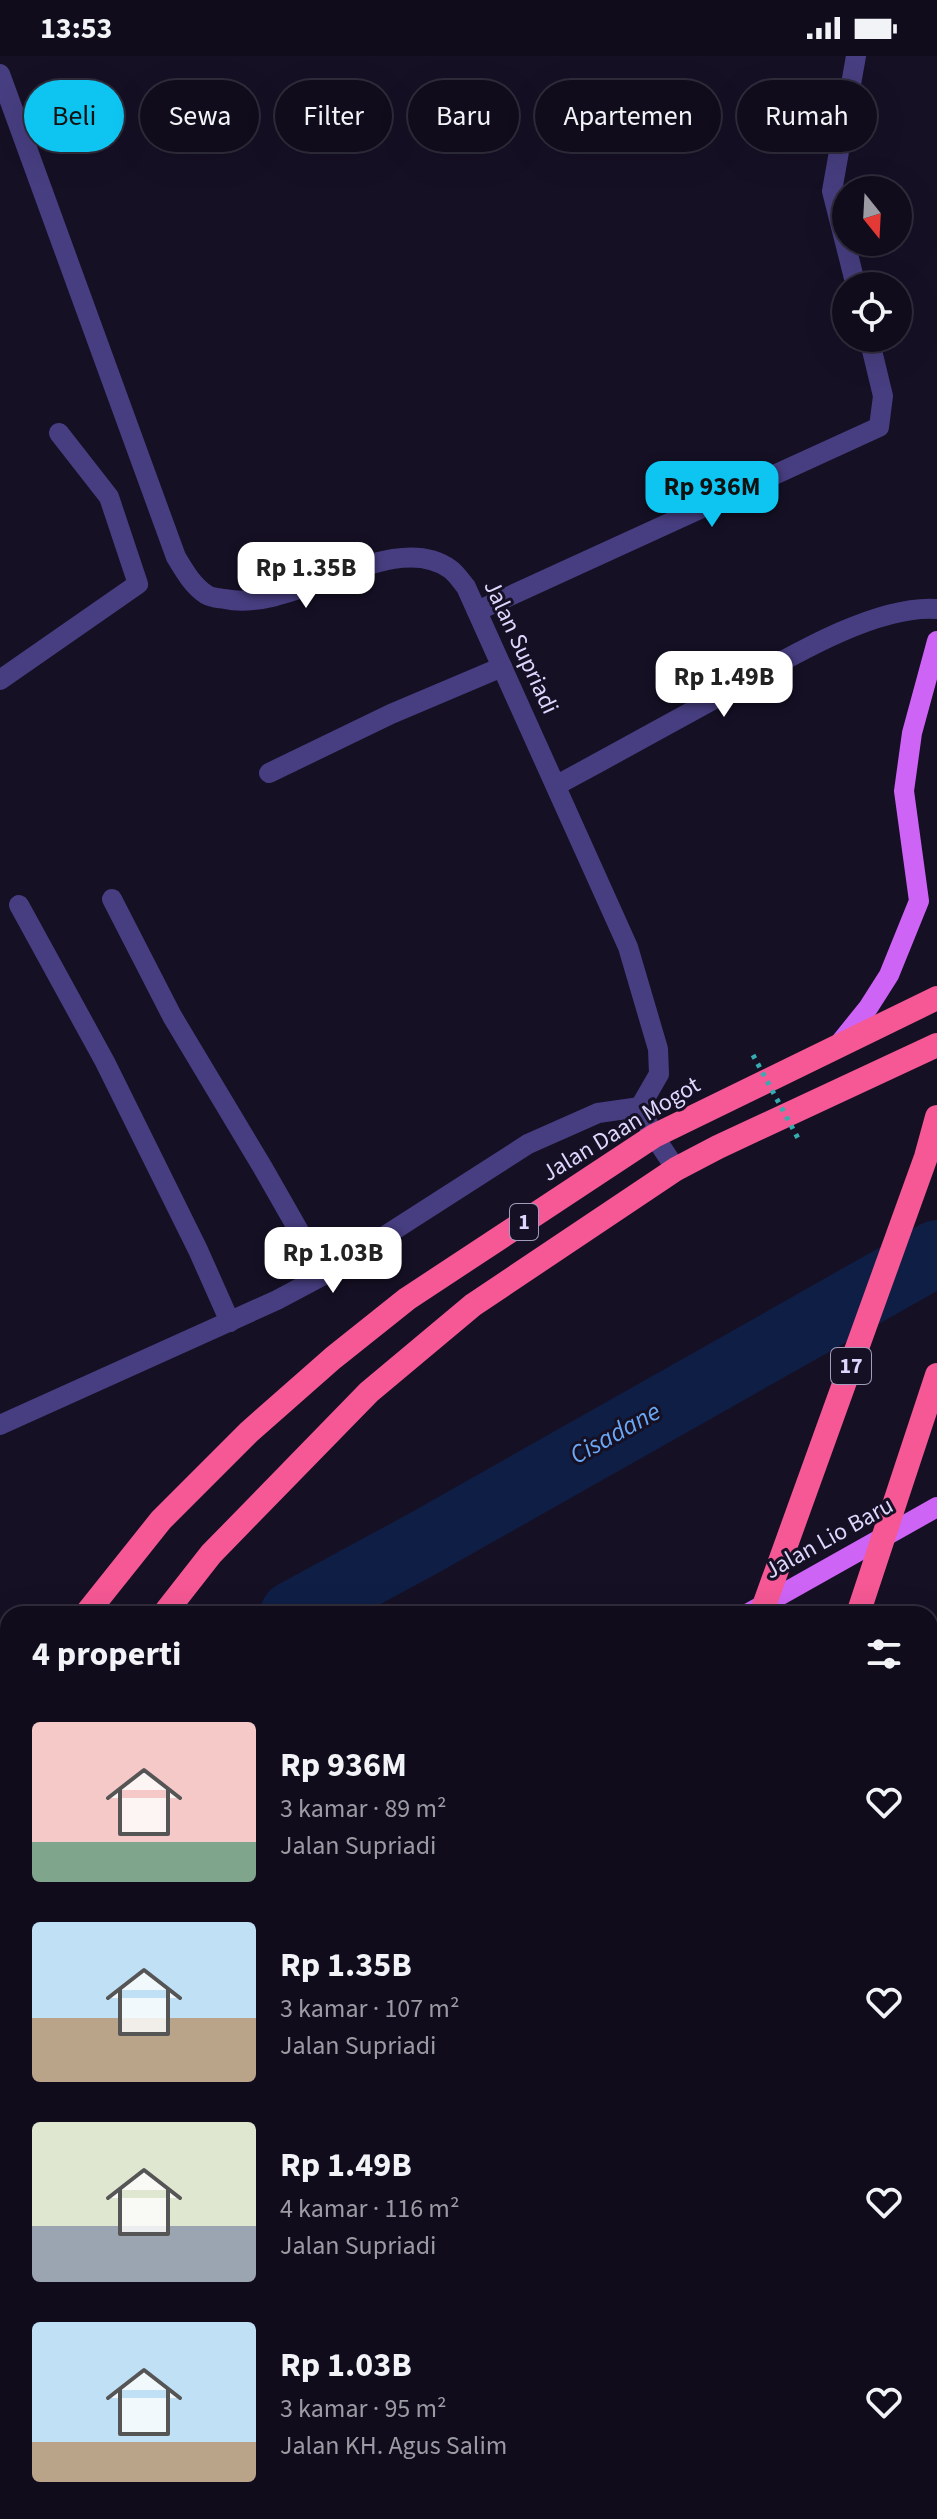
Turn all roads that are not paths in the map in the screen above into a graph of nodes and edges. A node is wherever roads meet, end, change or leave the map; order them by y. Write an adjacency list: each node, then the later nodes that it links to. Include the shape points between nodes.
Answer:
1 (856, 56): 3 (street, via 832,191)
2 (0, 74): 7 (street, Jalan Supriadi, via 176,557 190,580 209,596 240,602 274,597 394,557 424,558 450,569)
3 (852, 272)
4 (872, 352): 7 (street, via 883,396 879,427)
5 (59, 433): 10 (street, via 109,497 138,584)
6 (927, 608): 12 (street, via 874,618 793,655)
7 (477, 611): 9 (street, Jalan Supriadi)
8 (937, 641): 16 (main road, via 912,733 904,791 919,901 889,975)
9 (502, 667): 11 (street); 12 (street, Jalan Supriadi)
10 (0, 680)
11 (269, 773)
12 (557, 785): 18 (street, Jalan Supriadi, via 628,947 655,1035 659,1074)
13 (112, 899): 22 (street, via 172,1016)
14 (19, 905): 23 (street, via 105,1062)
15 (937, 998): 16 (highway, Jalan Daan Mogot / 1)
16 (839, 1044): 20 (highway, Jalan Daan Mogot / 1)
17 (937, 1045): 21 (highway, 1)
18 (640, 1107): 20 (street); 22 (street, via 598,1113 528,1144)
19 (937, 1117): 30 (highway, 17, bridge)
20 (654, 1136): 21 (street); 27 (highway, Jalan Daan Mogot / 1, via 407,1299 333,1358 161,1520)
21 (676, 1169): 28 (highway, 1, via 473,1305 369,1392 211,1554)
22 (324, 1275): 23 (street)
23 (230, 1322): 25 (street)
24 (937, 1375): 31 (highway, bridge)
25 (0, 1425)
26 (937, 1507): 29 (main road, Jalan Lio Baru)
27 (92, 1606)
28 (170, 1606)
29 (761, 1606)
30 (764, 1606)
31 (861, 1606)

